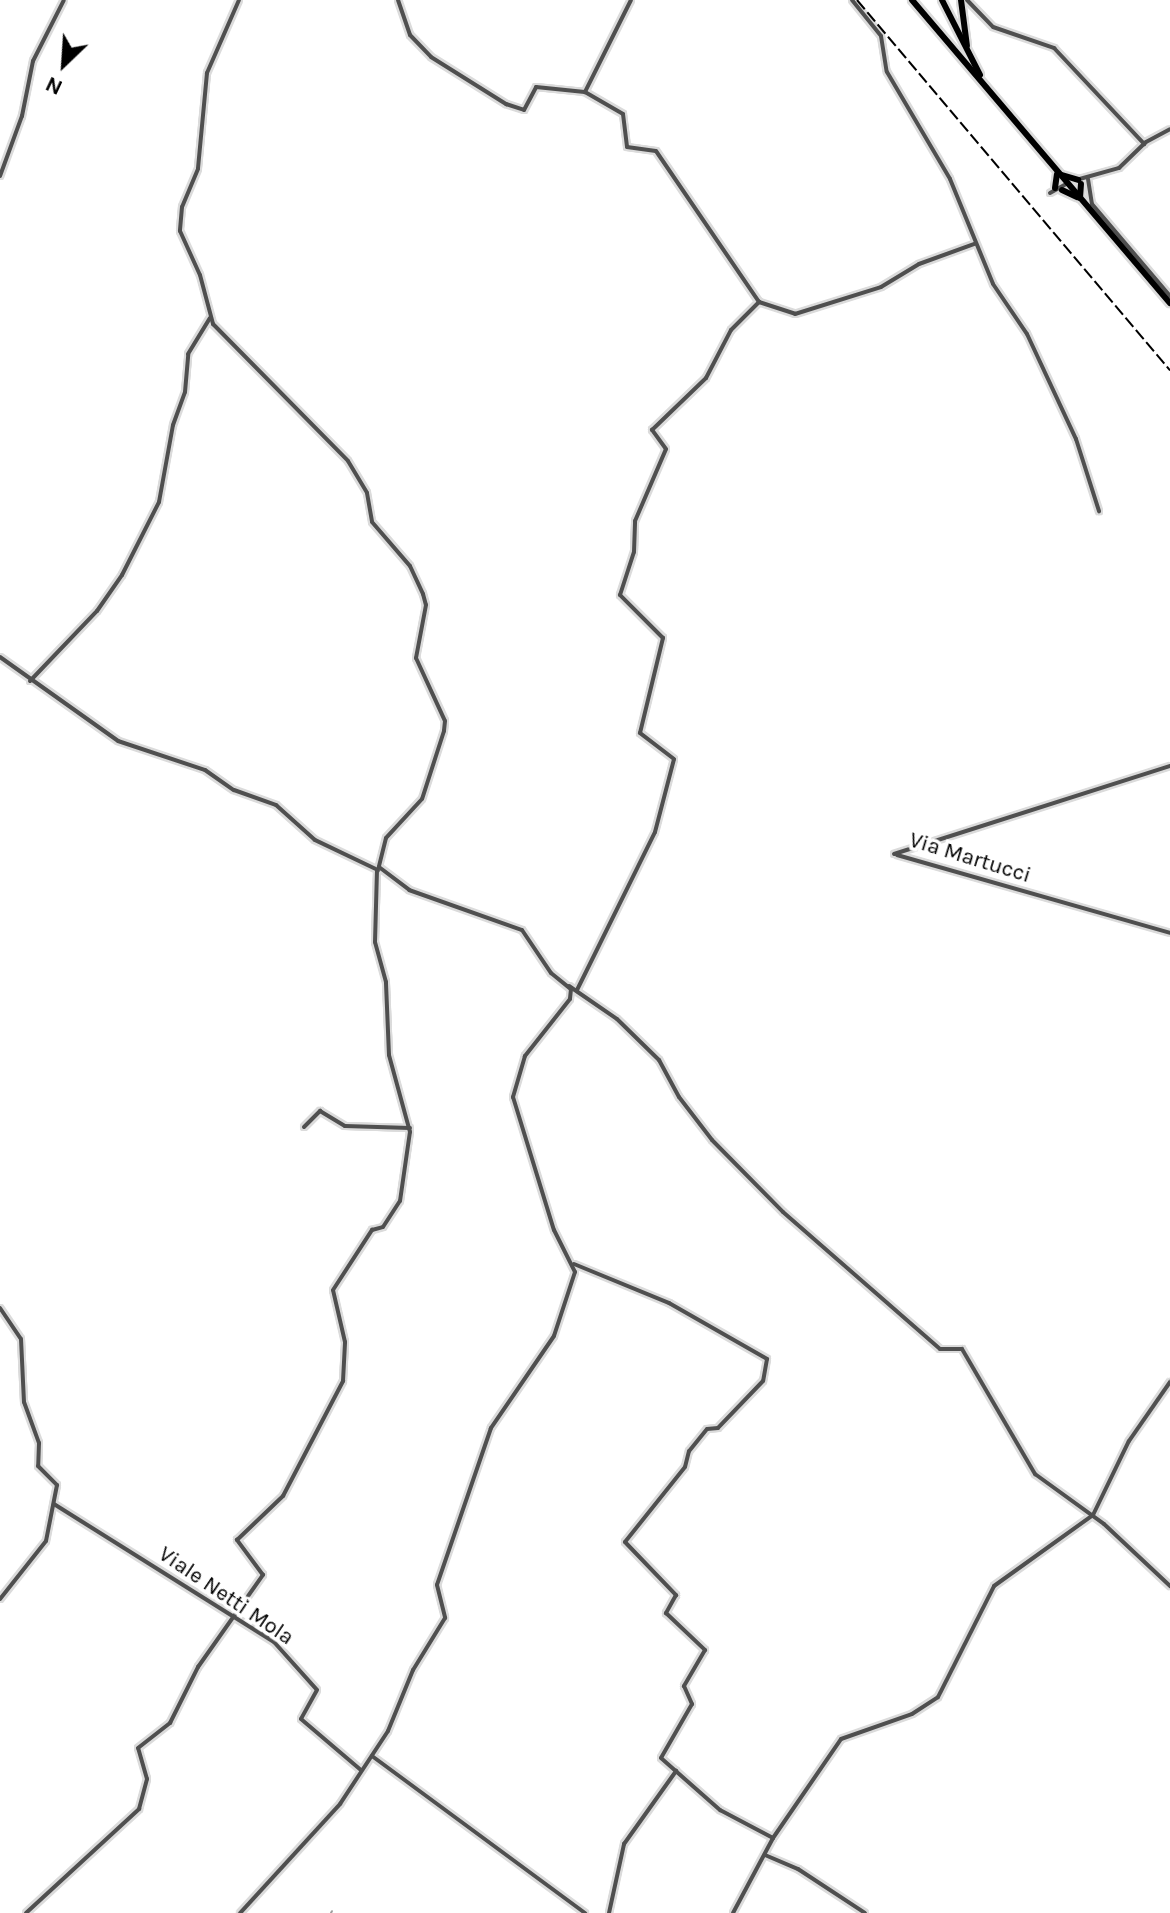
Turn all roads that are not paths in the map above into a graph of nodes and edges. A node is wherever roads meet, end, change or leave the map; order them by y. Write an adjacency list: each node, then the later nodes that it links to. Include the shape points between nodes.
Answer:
1 (64, 0): 15 (street, via 33,61 22,116)
2 (239, 0): 24 (street, via 207,73 198,169 181,212 180,231 200,275)
3 (398, 0): 10 (street, via 410,35 431,57 506,104 524,110 536,87)
4 (631, 0): 10 (street)
5 (852, 0): 20 (street, via 881,36 887,72 956,191)
6 (912, 0): 11 (main road)
7 (942, 0): 9 (main road)
8 (964, 0): 9 (main road, via 961,26); 13 (street, via 993,27 1054,48)
9 (976, 68): 11 (main road)
10 (586, 93): 22 (street, via 623,114 627,147 656,151)
11 (996, 98): 14 (main road)
12 (1170, 129): 13 (street)
13 (1144, 144): 16 (street, via 1119,168)
14 (1058, 172): 16 (main road); 17 (main road); 18 (main road)
15 (0, 176)
16 (1083, 181): 17 (street); 19 (main road); 21 (street, via 1092,204)
17 (1069, 186): 18 (street); 19 (main road)
18 (1055, 191): 19 (main road)
19 (1081, 199): 23 (main road)
20 (974, 244): 22 (street, via 919,264 881,287 795,314); 25 (street, via 1032,344 1076,439)
21 (1170, 296)
22 (759, 302): 32 (street, via 734,327 710,374 652,430 666,449 635,521 634,552 620,595 663,638 640,733 674,759 655,832)
23 (1170, 303)
24 (210, 318): 27 (street, via 188,354 185,392 173,425 159,502 97,611); 29 (street, via 348,461 367,493 372,522 410,566 425,600 416,658 445,721 444,731 422,799 386,838)
25 (1099, 511)
26 (0, 657): 27 (street)
27 (29, 682): 29 (street, via 118,741 205,770 234,790 276,805 315,840)
28 (1170, 766): 30 (street, Via Martucci, via 894,854)
29 (378, 870): 31 (street, via 409,890 522,930 551,973); 34 (street, via 375,942 386,982 389,1055)
30 (1170, 933)
31 (567, 984): 32 (street); 35 (street, via 570,999 525,1056 513,1097 554,1230)
32 (577, 990): 39 (street, via 659,1060 712,1140 783,1212 940,1349 962,1349 1035,1474)
33 (304, 1127): 34 (street, via 320,1111 345,1126)
34 (410, 1128): 42 (street, via 400,1201 383,1227 372,1230 333,1290 345,1342 343,1381 283,1496 237,1540 263,1572)
35 (574, 1264): 43 (street, via 570,1296 554,1336 489,1431 437,1585 445,1618); 45 (street, via 669,1303 767,1359 763,1381 718,1428 707,1429 689,1451 685,1467 625,1542 676,1595 666,1613 705,1650 684,1686 692,1704 661,1753)
36 (0, 1308): 38 (street, via 21,1339 27,1417 39,1443 38,1466 57,1485)
37 (1170, 1382): 39 (street, via 1129,1441)
38 (54, 1504): 41 (street, via 41,1550); 42 (street, Viale Netti Mola)
39 (1093, 1515): 40 (street); 46 (street, via 997,1582 938,1697 912,1714 841,1739)
40 (1170, 1586)
41 (0, 1599)
42 (234, 1615): 44 (street, Viale Netti Mola, via 300,1667 317,1690 301,1719); 48 (street, via 198,1667 170,1723 138,1748 147,1779 137,1813)
43 (372, 1756): 44 (street); 50 (street)
44 (361, 1770): 49 (street, via 340,1804)
45 (676, 1771): 46 (street, via 720,1810); 51 (street, via 622,1849)
46 (773, 1838): 47 (street)
47 (765, 1855): 52 (street); 53 (street, via 798,1869)
48 (26, 1913)
49 (240, 1913)
50 (585, 1913)
51 (609, 1913)
52 (733, 1913)
53 (865, 1913)

